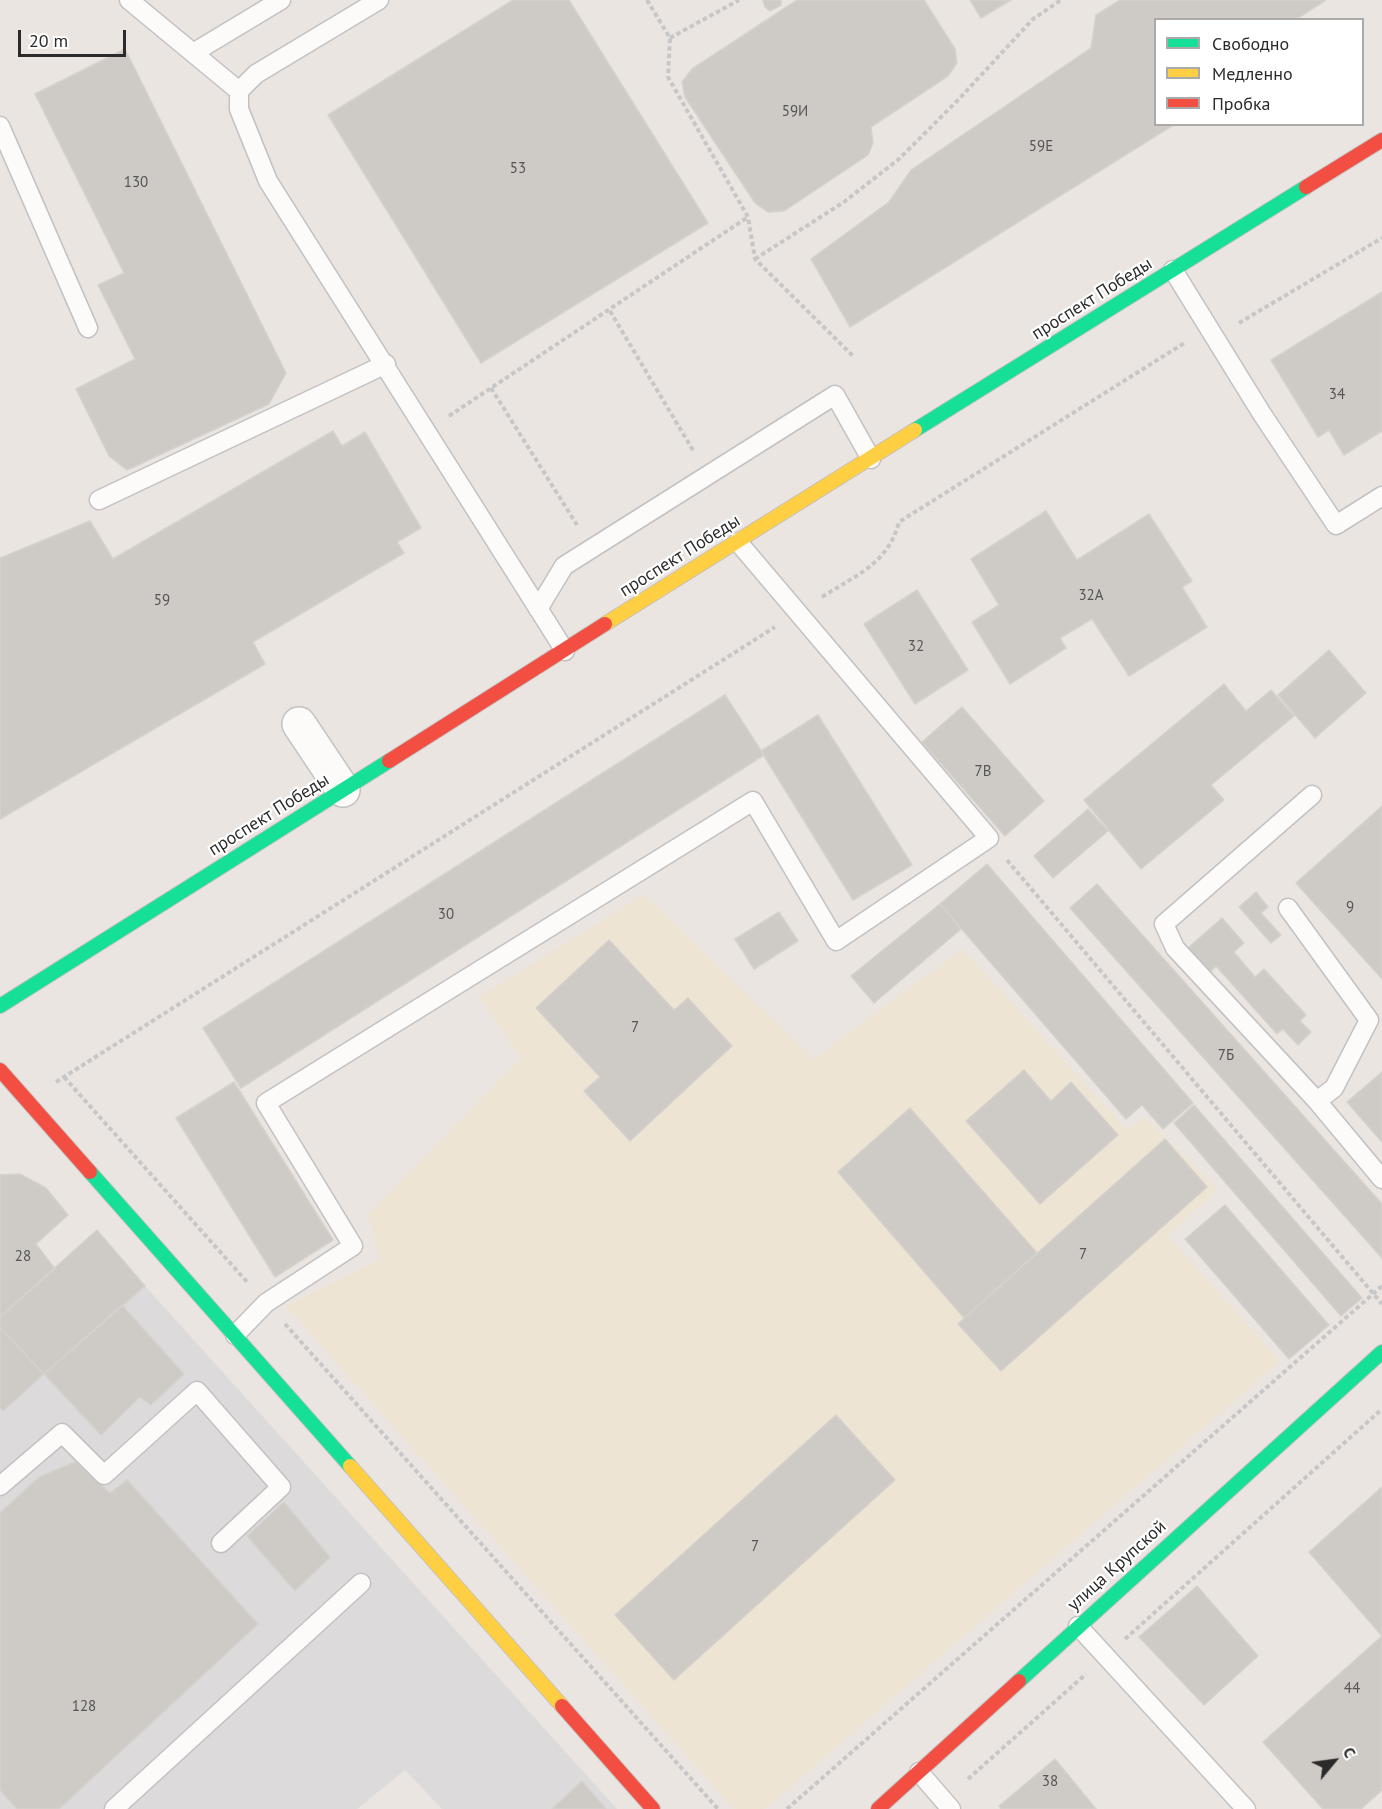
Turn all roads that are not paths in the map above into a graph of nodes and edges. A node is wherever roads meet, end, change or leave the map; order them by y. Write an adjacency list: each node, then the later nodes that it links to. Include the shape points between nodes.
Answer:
1 (129, 0): 4 (lane)
2 (281, 0): 4 (lane)
3 (379, 0): 5 (lane, via 256,74)
4 (193, 53): 5 (lane)
5 (239, 91): 10 (lane, via 239,109 268,181)
6 (0, 126): 9 (lane)
7 (1382, 140): 8 (street, проспект Победы)
8 (1173, 270): 11 (street, проспект Победы); 12 (lane, via 1336,525)
9 (88, 328)
10 (386, 364): 13 (lane); 15 (lane)
11 (871, 459): 14 (street, проспект Победы); 15 (lane, via 835,395 564,566)
12 (1382, 496)
13 (99, 500)
14 (738, 542): 16 (street, проспект Победы); 25 (lane, via 989,838 836,941 753,801 266,1103 353,1246 266,1303)
15 (538, 609): 16 (lane)
16 (565, 651): 18 (street, проспект Победы)
17 (298, 724): 18 (street)
18 (343, 790): 21 (street, проспект Победы)
19 (1312, 795): 23 (lane, via 1164,924 1175,948)
20 (1288, 908): 23 (lane, via 1369,1020 1334,1088)
21 (0, 1006)
22 (0, 1070): 25 (street)
23 (1317, 1101): 24 (lane)
24 (1382, 1179)
25 (235, 1335): 34 (street)
26 (1382, 1352): 30 (street, улица Крупской)
27 (0, 1486): 28 (lane, via 62,1432 104,1475 197,1391 281,1487)
28 (221, 1543)
29 (361, 1583): 33 (lane)
30 (1078, 1626): 31 (street, улица Крупской); 36 (lane)
31 (919, 1772): 32 (lane); 35 (street, улица Крупской)
32 (947, 1805)
33 (114, 1809)
34 (653, 1809)
35 (878, 1809)
36 (1246, 1809)

